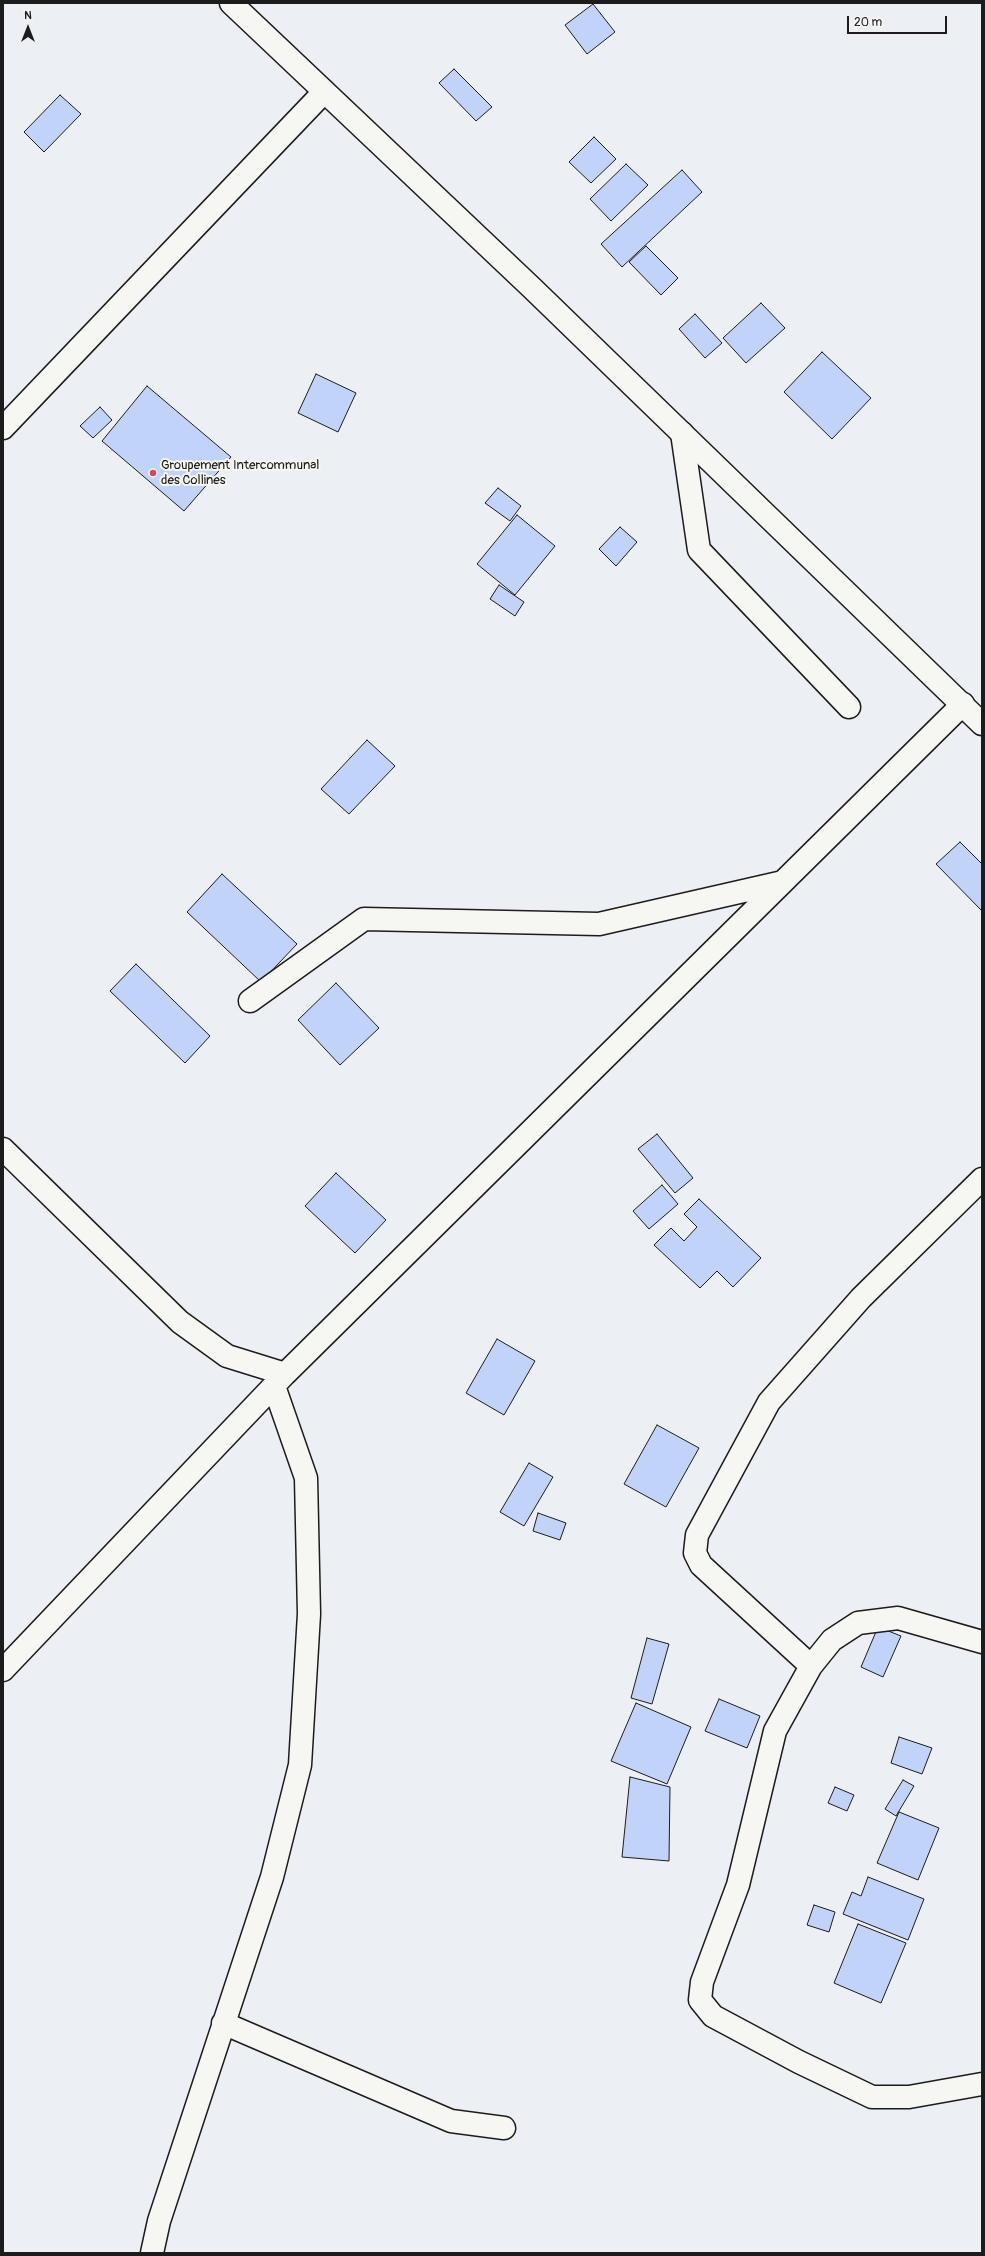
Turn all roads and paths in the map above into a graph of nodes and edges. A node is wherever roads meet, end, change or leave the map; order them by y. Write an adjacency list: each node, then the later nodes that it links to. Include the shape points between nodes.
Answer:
1 (231, 3): 2 (main road)
2 (324, 92): 3 (main road); 4 (main road)
3 (3, 428)
4 (682, 433): 5 (main road); 6 (main road, via 699,550)
5 (963, 704): 7 (main road); 8 (main road)
6 (849, 707)
7 (982, 724)
8 (783, 882): 9 (main road, via 599,924 364,919); 12 (main road)
9 (250, 1001)
10 (3, 1149): 12 (main road, via 180,1322 227,1356)
11 (982, 1180): 14 (main road, via 861,1298 769,1402 697,1535 695,1553 701,1564)
12 (279, 1380): 15 (main road); 16 (main road, via 306,1478 309,1614 300,1764 272,1877)
13 (982, 1642): 14 (main road, via 898,1618 858,1623 832,1640)
14 (811, 1666): 17 (main road, via 775,1731 738,1885 702,1982 700,2000 713,2016 798,2062 872,2097 909,2097)
15 (3, 1670)
16 (223, 2023): 18 (main road, via 451,2121); 19 (main road, via 159,2221)
17 (982, 2084)
18 (504, 2128)
19 (152, 2253)

